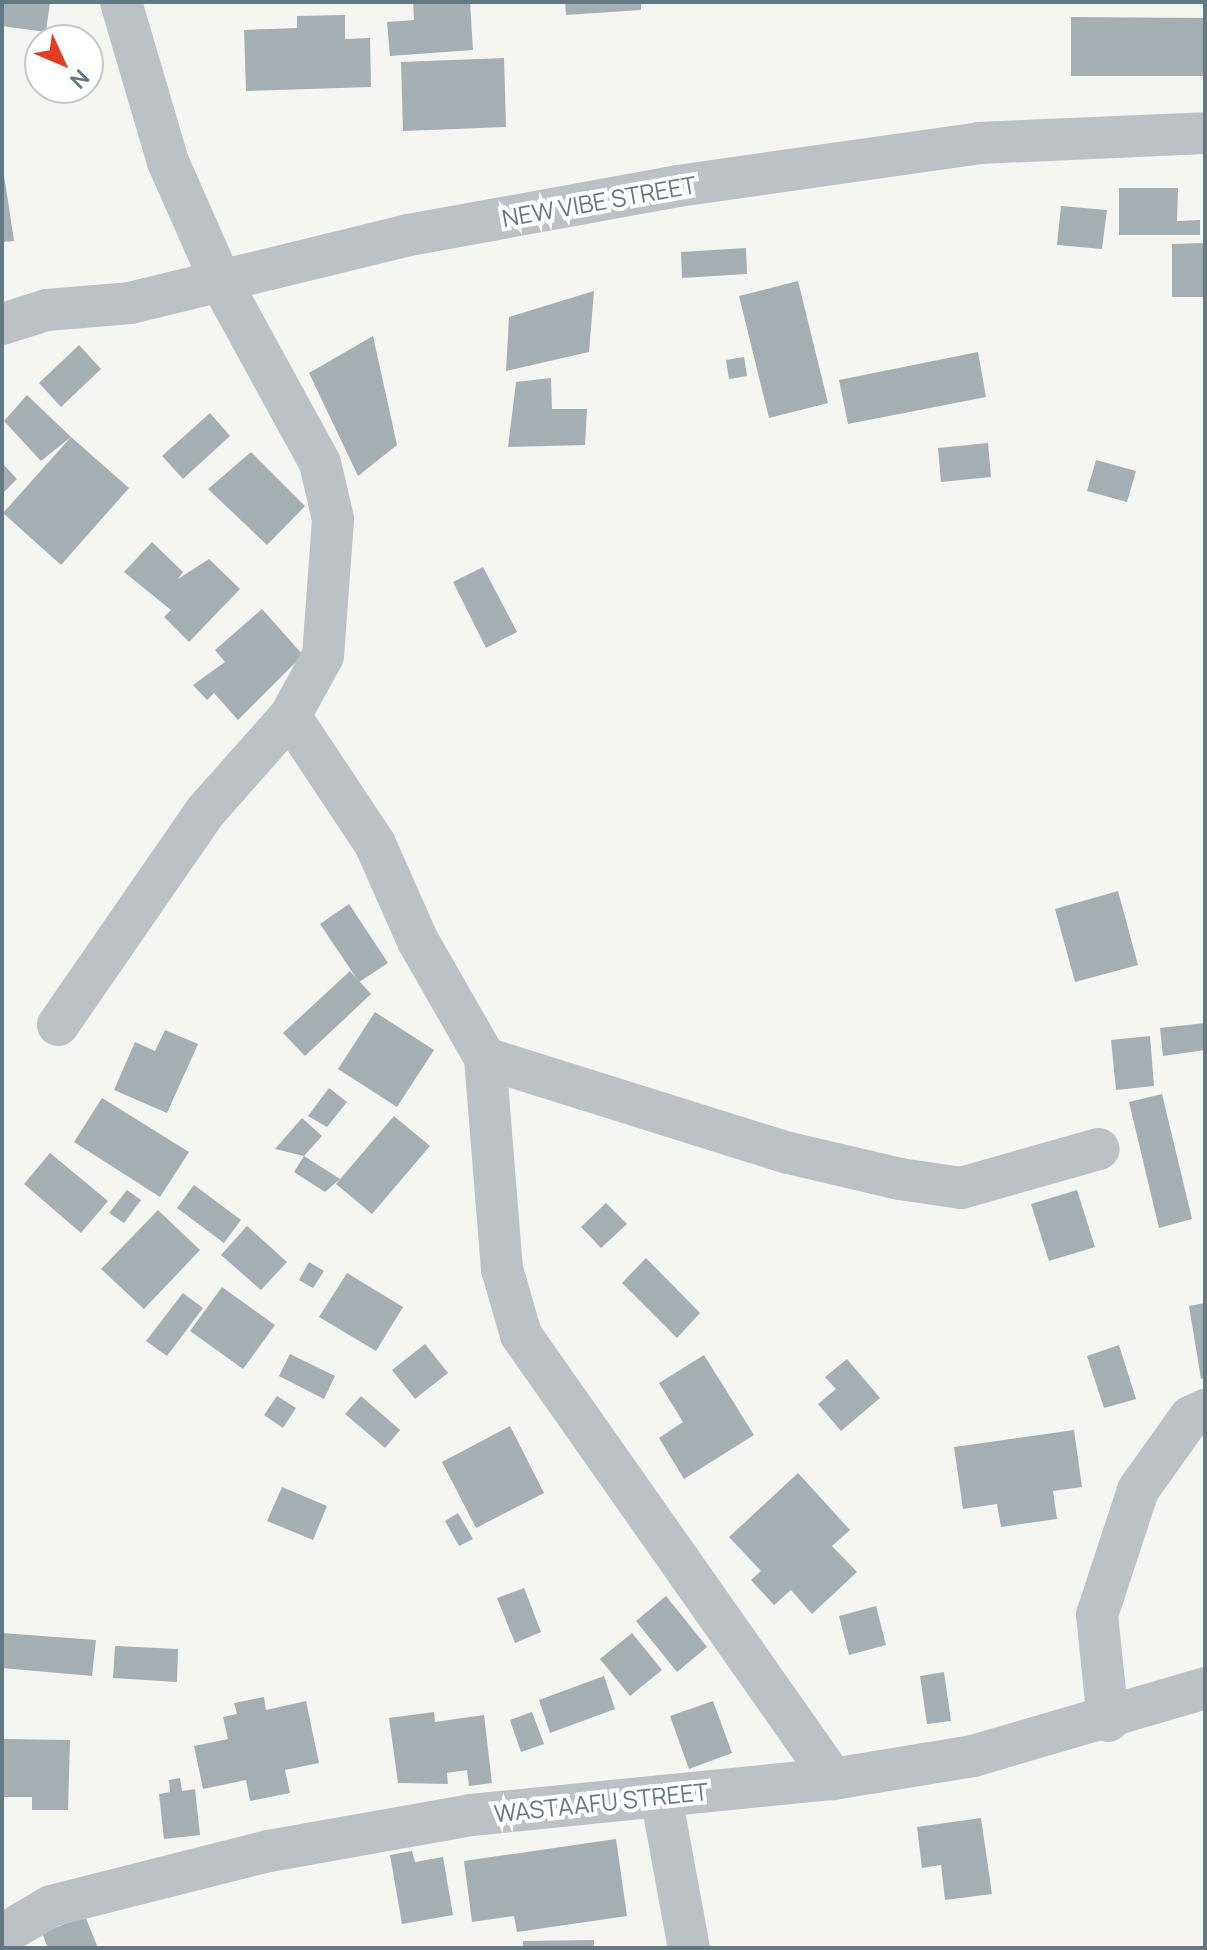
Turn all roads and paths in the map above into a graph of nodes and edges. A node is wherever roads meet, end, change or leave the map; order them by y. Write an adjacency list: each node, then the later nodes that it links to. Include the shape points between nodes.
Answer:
1 (121, 2): 3 (street, via 168,162)
2 (1205, 133): 3 (street, NEW VIBE STREET, via 979,143 678,186 409,235)
3 (221, 282): 4 (street, NEW VIBE STREET, via 130,303 47,310); 5 (street, via 320,463 333,519 323,656)
4 (2, 324)
5 (290, 716): 6 (street, via 205,812); 7 (street, via 375,844 418,941)
6 (58, 1025)
7 (485, 1058): 8 (street, via 789,1153 900,1179 961,1188); 12 (street, via 502,1269 521,1335)
8 (1099, 1149)
9 (1205, 1410): 11 (street, via 1190,1417 1138,1490 1097,1615)
10 (1205, 1688): 11 (street, WASTAAFU STREET)
11 (1108, 1721): 12 (street, WASTAAFU STREET, via 973,1756)
12 (833, 1779): 13 (street, WASTAAFU STREET)
13 (661, 1796): 14 (street, WASTAAFU STREET, via 471,1815 269,1851 51,1906); 15 (street)
14 (2, 1935)
15 (689, 1948)

